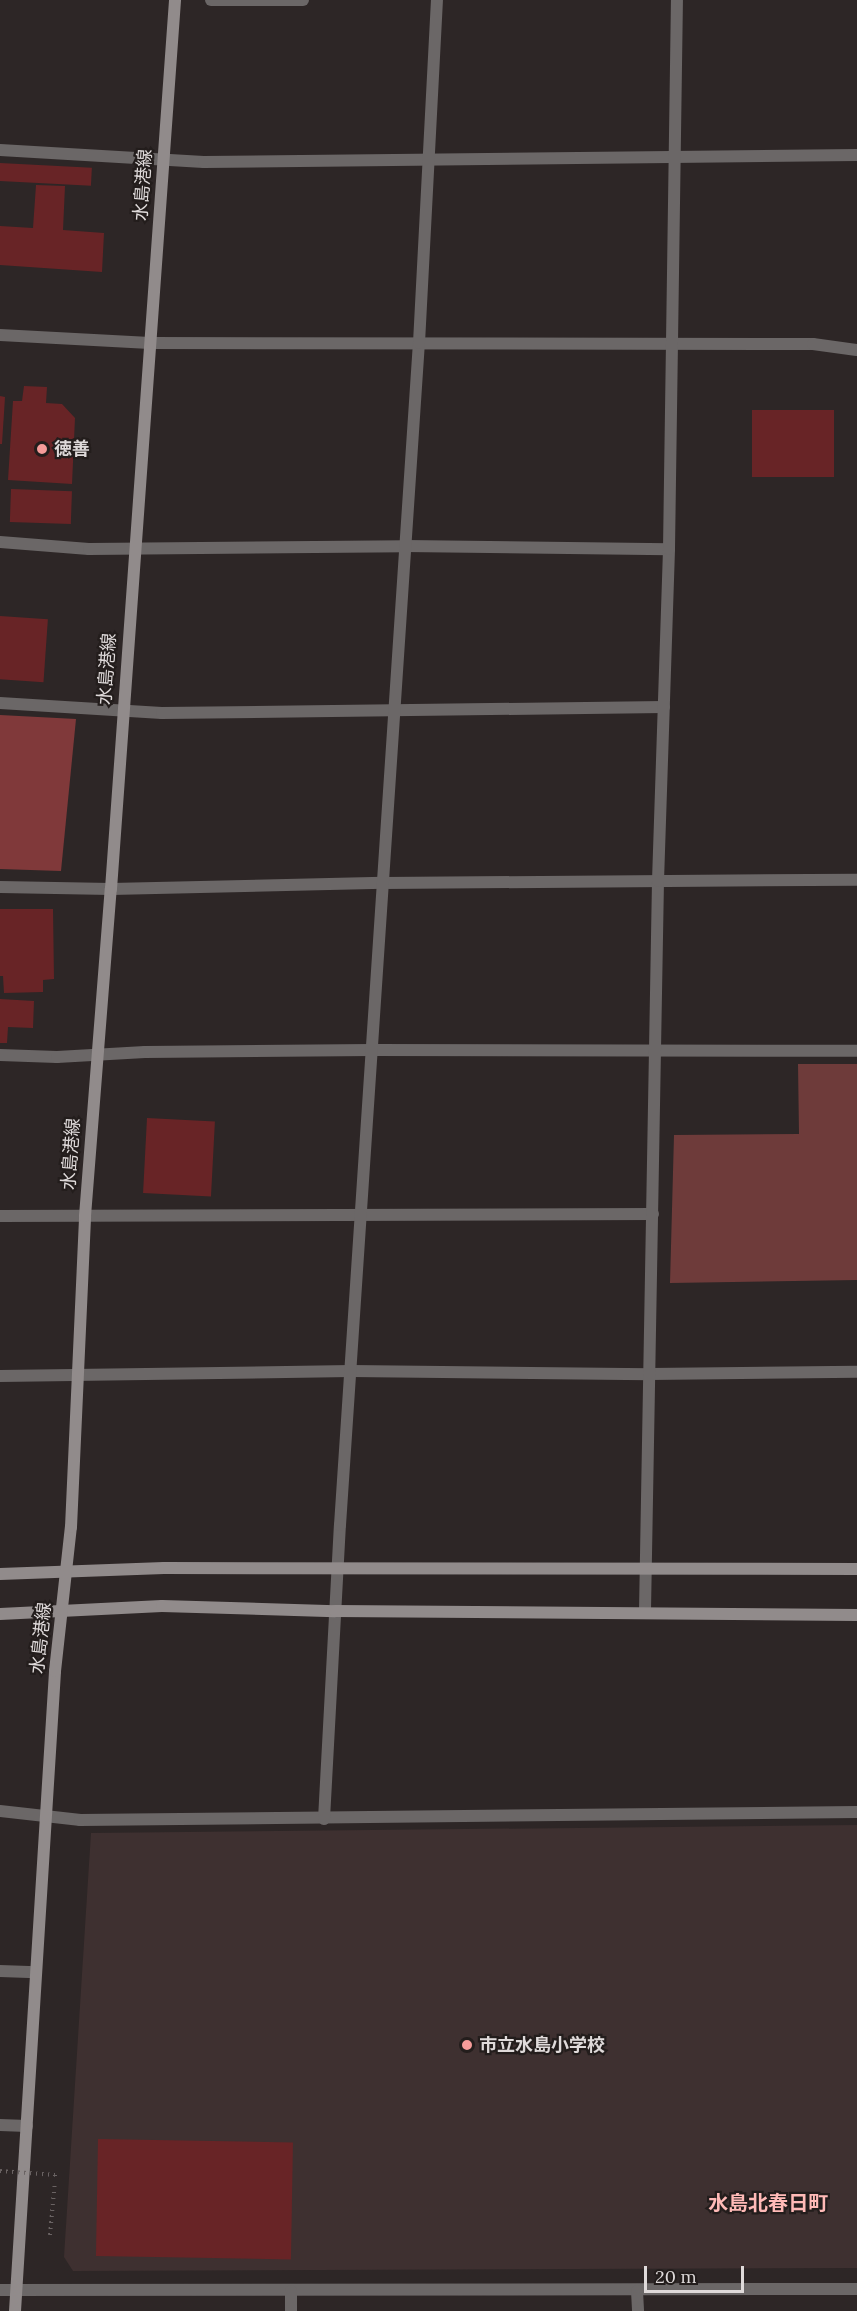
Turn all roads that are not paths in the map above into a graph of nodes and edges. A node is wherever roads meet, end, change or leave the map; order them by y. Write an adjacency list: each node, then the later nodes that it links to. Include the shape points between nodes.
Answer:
1 (175, 0): 8 (main road, 水島港線)
2 (211, 0): 3 (street)
3 (303, 0)
4 (437, 0): 10 (street)
5 (677, 0): 9 (street)
6 (0, 150): 8 (street)
7 (857, 155): 9 (street)
8 (163, 159): 10 (street); 12 (main road, 水島港線)
9 (674, 159): 10 (street); 14 (street)
10 (427, 160): 13 (street)
11 (0, 335): 12 (street)
12 (150, 343): 13 (street); 18 (main road, 水島港線)
13 (419, 343): 14 (street); 17 (street)
14 (672, 344): 15 (street, via 813,344); 19 (street)
15 (857, 350)
16 (0, 542): 18 (street, via 89,549)
17 (405, 546): 18 (street); 19 (street); 22 (street)
18 (134, 548): 23 (main road, 水島港線)
19 (669, 549): 21 (street)
20 (0, 703): 23 (street)
21 (664, 706): 22 (street); 25 (street)
22 (394, 709): 23 (street, via 162,713); 26 (street)
23 (122, 710): 28 (main road, 水島港線)
24 (857, 880): 25 (street)
25 (658, 881): 26 (street); 31 (street)
26 (383, 883): 28 (street); 29 (street)
27 (0, 887): 28 (street)
28 (111, 889): 33 (main road, 水島港線)
29 (372, 1050): 31 (street); 33 (street); 34 (street)
30 (857, 1051): 31 (street)
31 (656, 1052): 35 (street)
32 (0, 1055): 33 (street)
33 (97, 1055): 37 (main road, 水島港線)
34 (362, 1213): 35 (street); 37 (street); 38 (street)
35 (653, 1214): 40 (street)
36 (0, 1216): 37 (street)
37 (85, 1216): 42 (main road, 水島港線)
38 (351, 1371): 40 (street); 42 (street); 43 (street)
39 (857, 1372): 40 (street)
40 (650, 1374): 44 (street)
41 (0, 1376): 42 (street)
42 (77, 1376): 46 (main road, 水島港線)
43 (338, 1568): 44 (main road); 46 (main road); 49 (street)
44 (646, 1568): 45 (main road); 50 (street)
45 (857, 1569)
46 (66, 1572): 47 (main road); 48 (main road, 水島港線)
47 (0, 1574)
48 (62, 1611): 49 (main road, via 162,1606); 51 (main road); 55 (main road, 水島港線)
49 (335, 1611): 50 (main road); 56 (street)
50 (645, 1611): 52 (main road)
51 (0, 1614)
52 (857, 1615)
53 (0, 1811): 55 (street)
54 (857, 1812): 56 (street)
55 (46, 1815): 56 (street, via 80,1820); 58 (main road, 水島港線)
56 (324, 1819)
57 (0, 1971): 58 (street)
58 (36, 1972): 60 (main road, 水島港線)
59 (0, 2125): 60 (street)
60 (27, 2126): 63 (main road, 水島港線)
61 (857, 2289): 65 (street)
62 (0, 2290): 63 (street)
63 (16, 2290): 64 (street); 66 (main road, 水島港線)
64 (291, 2291): 65 (street); 67 (street)
65 (637, 2291): 68 (street)
66 (15, 2311)
67 (291, 2311)
68 (638, 2311)

